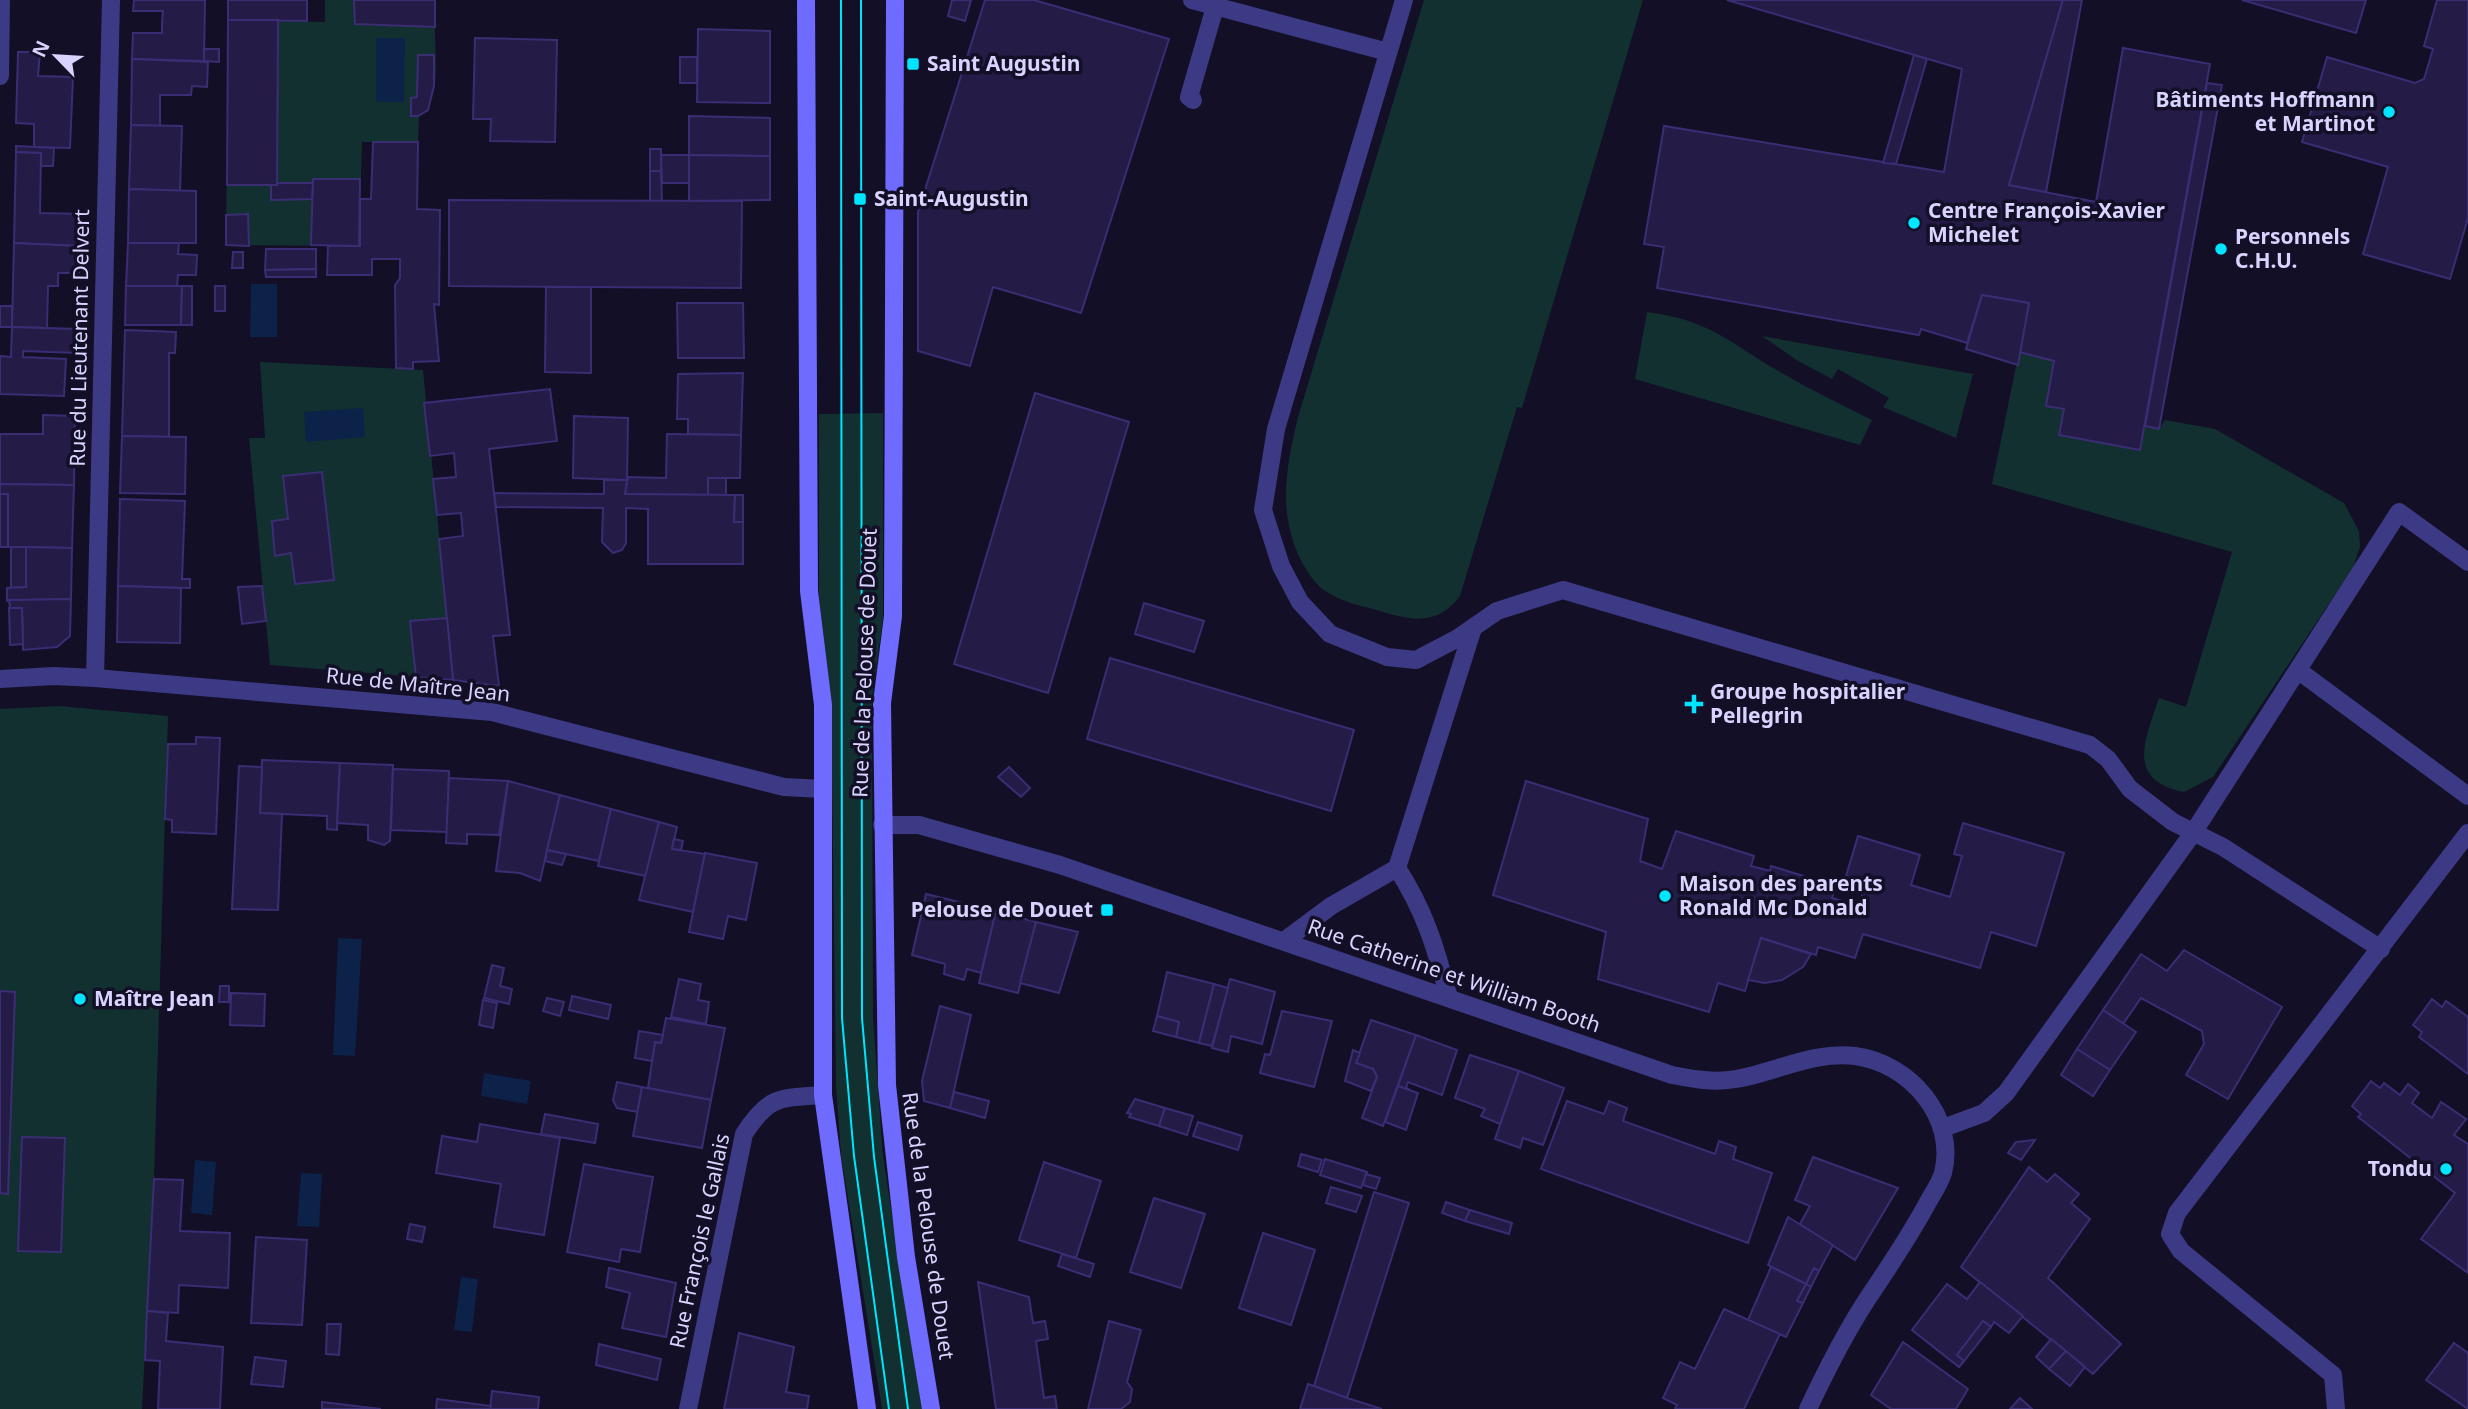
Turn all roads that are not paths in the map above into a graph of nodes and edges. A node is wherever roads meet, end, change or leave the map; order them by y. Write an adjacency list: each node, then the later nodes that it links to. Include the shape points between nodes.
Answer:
1 (1, 0): 9 (street)
2 (111, 0): 14 (street, Rue du Lieutenant Delvert)
3 (806, 0): 16 (main road, Rue de la Pelouse de Douet, via 809,591 823,705)
4 (895, 0): 18 (main road, Rue de la Pelouse de Douet, via 893,616 882,702)
5 (1192, 0): 7 (street)
6 (1404, 0): 8 (street)
7 (1216, 3): 8 (street); 10 (street, via 1189,97)
8 (1388, 52): 12 (street, via 1276,429 1263,510 1281,566 1300,602 1330,634 1387,657 1416,660)
9 (0, 76)
10 (1193, 100)
11 (2468, 562): 13 (street, via 2399,512)
12 (1473, 628): 19 (street, via 1497,611 1563,590 2090,745 2108,759 2130,789); 21 (street)
13 (2300, 671): 17 (street); 19 (street)
14 (95, 678): 15 (street, Rue de Maître Jean); 16 (street, Rue de Maître Jean, via 492,712 783,787)
15 (0, 679)
16 (823, 789): 25 (main road, Rue de la Pelouse de Douet)
17 (2468, 796)
18 (882, 825): 22 (street, Rue Catherine et William Booth, via 919,825 1060,865); 29 (main road, Rue de la Pelouse de Douet, via 884,1016 893,1157)
19 (2193, 833): 23 (street); 26 (street, via 1999,1101 1971,1120)
20 (2468, 833): 23 (street)
21 (1397, 868): 22 (street, via 1331,906); 24 (street, via 1418,901 1435,943)
22 (1284, 941): 24 (street, Rue Catherine et William Booth)
23 (2381, 949): 31 (street, via 2177,1213 2170,1234 2181,1251 2333,1375)
24 (1449, 998): 26 (street, Rue Catherine et William Booth, via 1672,1075 1700,1080 1736,1079 1817,1056 1879,1061 1919,1088)
25 (823, 1095): 27 (street, Rue François le Gallais, via 786,1097 760,1109 744,1134); 28 (main road, Rue de la Pelouse de Douet)
26 (1943, 1128): 30 (street, Rue Catherine et William Booth, via 1942,1175)
27 (688, 1409)
28 (867, 1409)
29 (931, 1409)
30 (1808, 1409)
31 (2336, 1409)

